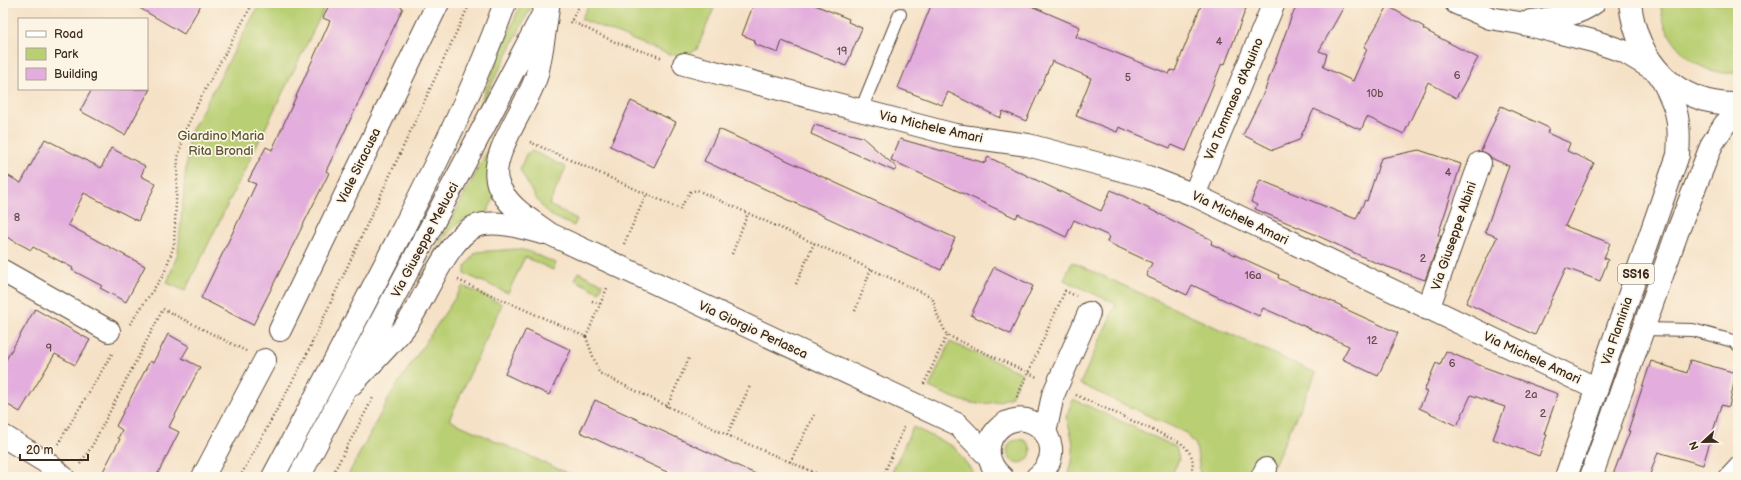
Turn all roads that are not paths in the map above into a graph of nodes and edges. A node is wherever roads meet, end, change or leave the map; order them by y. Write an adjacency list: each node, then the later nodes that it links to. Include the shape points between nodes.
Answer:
1 (438, 3): 22 (street, Viale Siracusa)
2 (505, 3): 38 (street, Via Giuseppe Melucci, via 451,135)
3 (549, 3): 17 (street, Via Giorgio Perlasca, via 537,76 497,164 497,183 514,208); 27 (street, Via Giuseppe Melucci)
4 (1274, 3): 16 (street, Via Tommaso d'Aquino)
5 (1456, 3): 9 (street, via 1490,18)
6 (1594, 3): 9 (street, via 1567,16)
7 (1630, 3): 11 (street, SS16, via 1632,23 1642,49)
8 (900, 14): 13 (lane, Via Michele Amari)
9 (1520, 23): 11 (street, via 1623,51)
10 (684, 64): 13 (street, Via Michele Amari)
11 (1658, 72): 12 (street, SS16, via 1679,89 1700,98 1724,104); 26 (street, Via Flaminia / SS16, via 1678,112 1678,155)
12 (1738, 104)
13 (861, 110): 16 (street, Via Michele Amari, via 955,135 1028,145 1148,176)
14 (1738, 112): 21 (street, Via Flaminia / SS16, via 1725,124 1712,144)
15 (1480, 163): 19 (street, Via Giuseppe Albini)
16 (1194, 195): 19 (street, Via Michele Amari)
17 (550, 234): 27 (street, Via Giorgio Perlasca, via 494,224 476,226 460,238 404,327); 30 (street, Via Giorgio Perlasca)
18 (3, 271): 23 (street)
19 (1428, 309): 26 (street, Via Michele Amari)
20 (1090, 313): 28 (street, Via Giorgio Perlasca)
21 (1643, 329): 24 (lane, via 1693,330 1733,341); 42 (street, Via Flaminia / SS16)
22 (280, 330)
23 (109, 331)
24 (1738, 345)
25 (265, 360): 37 (street)
26 (1597, 389): 41 (street, Via Flaminia / SS16)
27 (343, 394): 39 (street, Via Giuseppe Melucci)
28 (1062, 394): 29 (street, Via Giorgio Perlasca); 31 (street, Via Giorgio Perlasca)
29 (1014, 414): 30 (street, Via Giorgio Perlasca); 31 (street, Via Giorgio Perlasca, via 1038,425); 35 (street, Via Giorgio Perlasca, via 993,434 989,444)
30 (957, 424): 35 (street, Via Giorgio Perlasca)
31 (1045, 433): 40 (street, Via Giorgio Perlasca, via 1050,442 1051,453 1049,463)
32 (3, 436): 34 (street, via 46,462)
33 (1738, 462): 36 (lane)
34 (71, 471)
35 (997, 471)
36 (1725, 476)
37 (203, 477)
38 (273, 477)
39 (299, 477)
40 (1037, 477)
41 (1566, 477)
42 (1591, 477)

